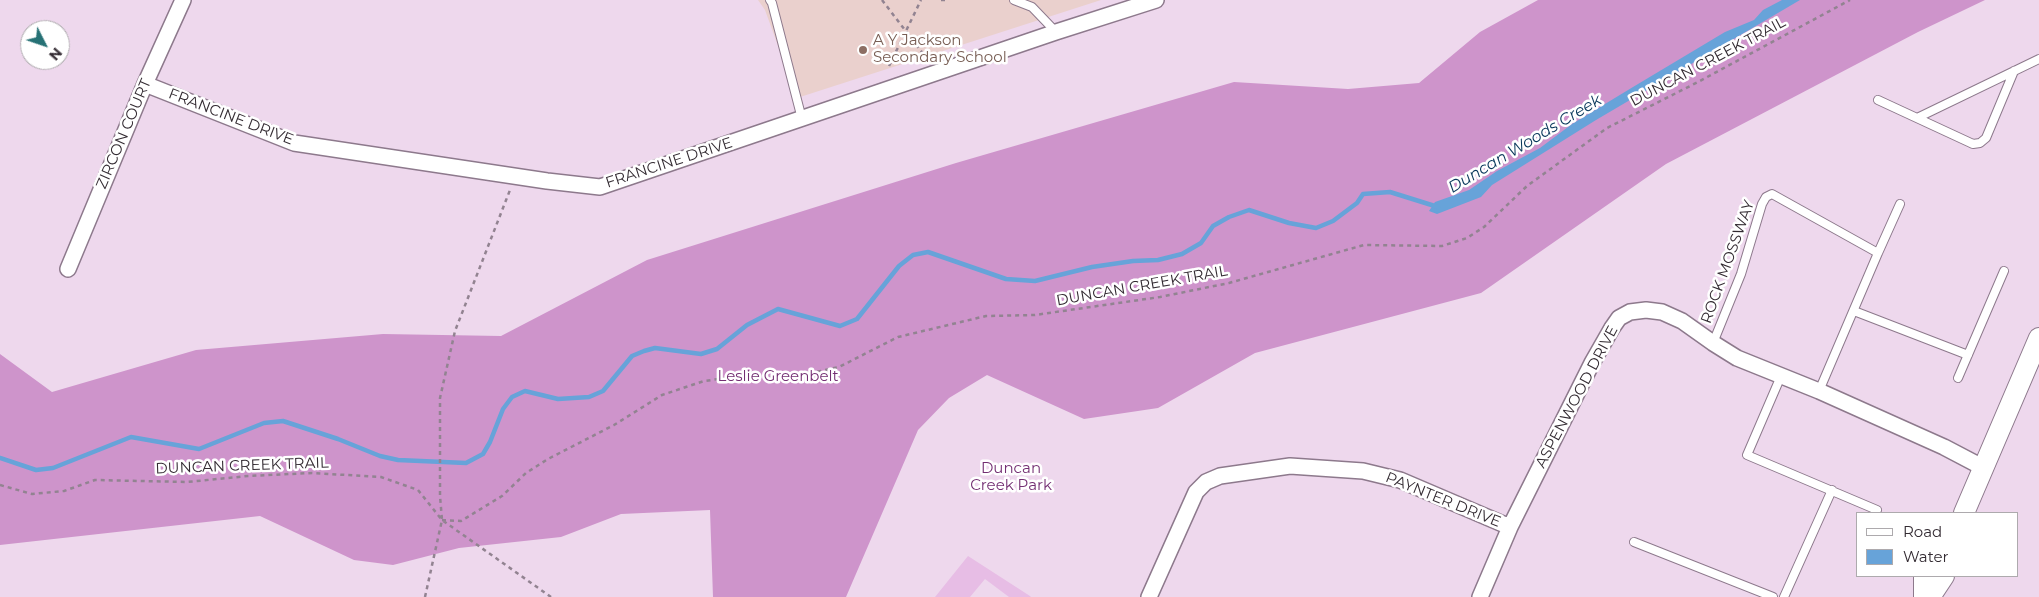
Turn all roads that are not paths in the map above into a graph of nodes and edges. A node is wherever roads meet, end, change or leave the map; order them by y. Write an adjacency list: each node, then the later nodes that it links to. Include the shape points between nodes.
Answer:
1 (183, 0): 8 (street, ZIRCON COURT)
2 (770, 0): 11 (lane)
3 (1014, 0): 5 (lane, via 1032,7)
4 (1156, 0): 5 (street, FRANCINE DRIVE)
5 (1056, 32): 11 (street, FRANCINE DRIVE)
6 (2039, 59): 7 (lane)
7 (2014, 71): 10 (lane); 10 (lane, via 1986,138 1980,143 1973,144)
8 (144, 84): 11 (street, FRANCINE DRIVE, via 294,143 600,187); 14 (street, ZIRCON COURT)
9 (1878, 100): 10 (lane)
10 (1917, 118)
11 (802, 119)
12 (1900, 204): 13 (lane)
13 (1878, 253): 16 (lane); 18 (lane, ROCK MOSSWAY, via 1772,194 1766,197 1741,274)
14 (68, 269)
15 (2004, 271): 19 (lane)
16 (1854, 311): 19 (lane); 22 (lane)
17 (2039, 338): 23 (main road)
18 (1713, 343): 20 (street, ASPENWOOD DRIVE, via 1737,358); 27 (street, ASPENWOOD DRIVE, via 1682,321 1662,312 1630,312 1620,318 1592,362)
19 (1968, 355): 21 (lane)
20 (1781, 376): 22 (street, ASPENWOOD DRIVE); 24 (lane, via 1747,455)
21 (1958, 378)
22 (1819, 391): 23 (street, ASPENWOOD DRIVE)
23 (1984, 468): 26 (main road)
24 (1832, 490): 25 (lane); 34 (lane)
25 (1877, 510)
26 (1964, 512)
27 (1510, 527): 31 (street, PAYNTER DRIVE, via 1400,480 1363,470 1290,466 1220,476 1206,482 1196,492); 32 (street, ASPENWOOD DRIVE)
28 (1634, 542): 33 (lane)
29 (1924, 577): 35 (main road)
30 (1943, 577): 36 (main road)
31 (1150, 597)
32 (1480, 597)
33 (1773, 597)
34 (1784, 597)
35 (1924, 597)
36 (1930, 597)

